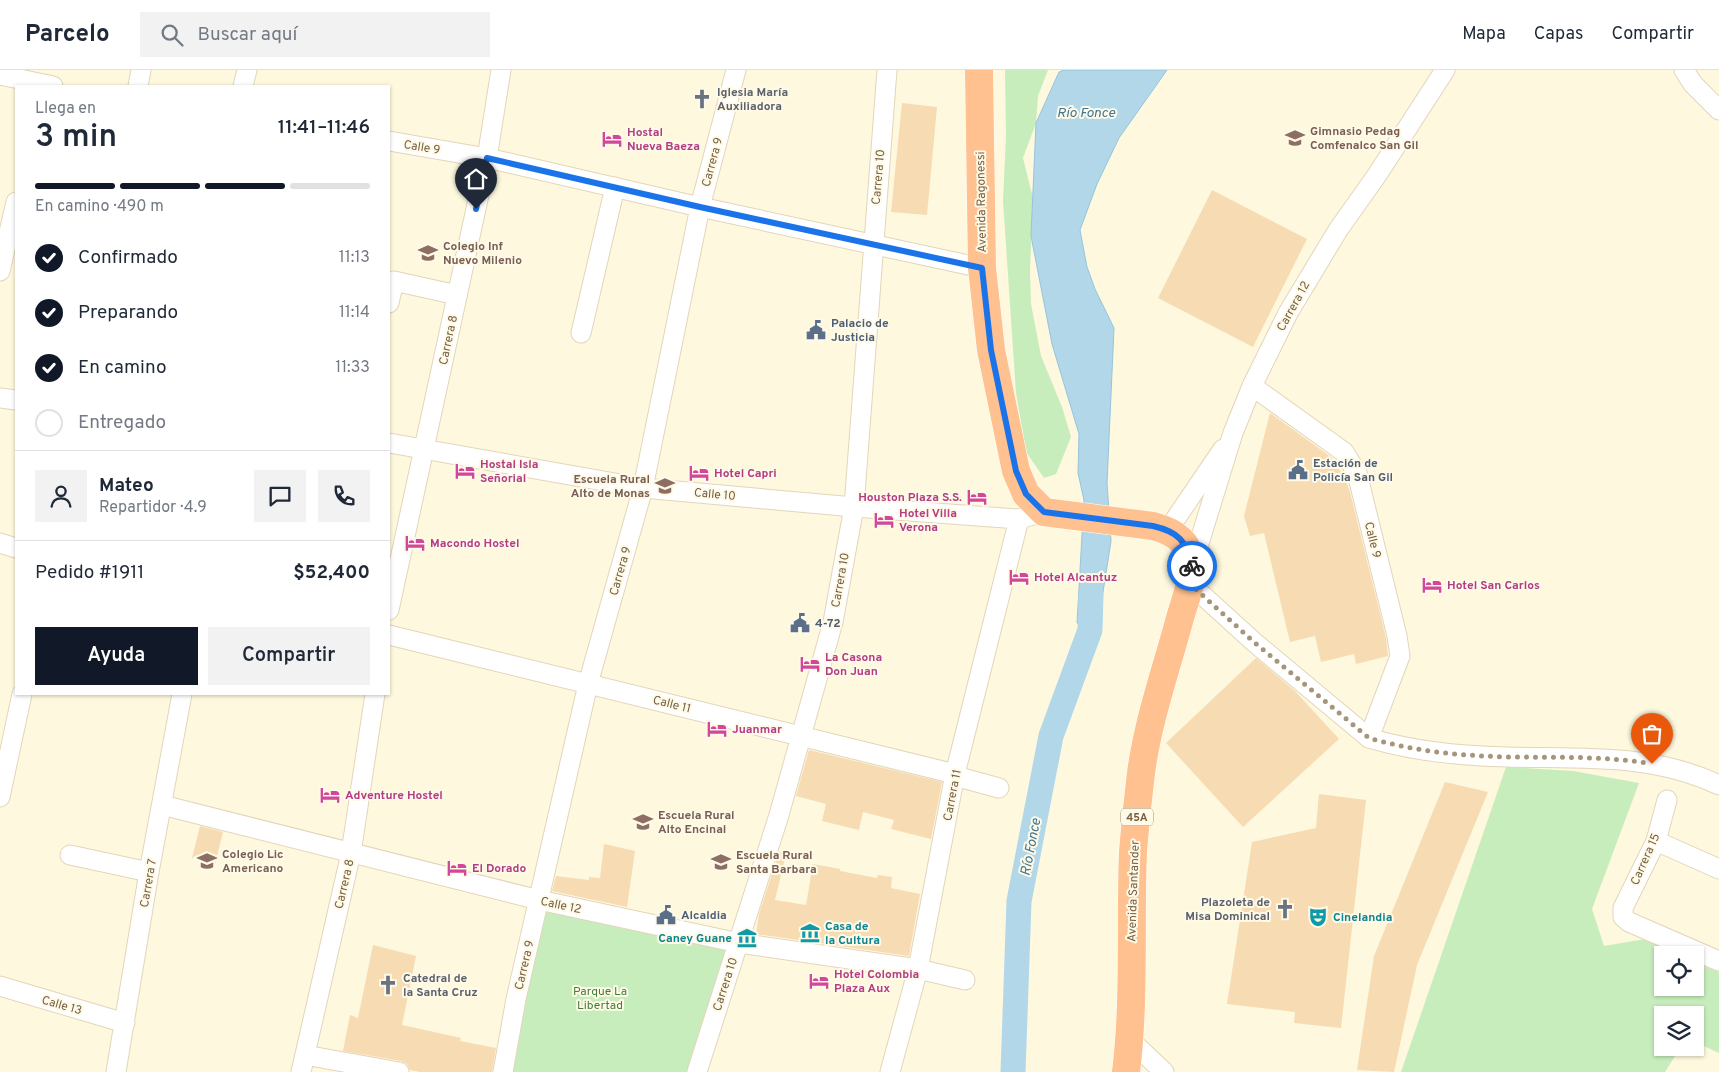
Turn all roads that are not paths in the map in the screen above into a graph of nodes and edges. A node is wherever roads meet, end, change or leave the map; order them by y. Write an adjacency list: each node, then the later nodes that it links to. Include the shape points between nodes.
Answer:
1 (141, 70): 11 (street)
2 (247, 70): 12 (street)
3 (501, 70): 15 (street, Carrera 8)
4 (736, 70): 17 (street, Carrera 9)
5 (887, 70): 20 (street, Carrera 10)
6 (1446, 70): 26 (street, Carrera 12, via 1338,230 1288,313)
7 (1684, 70): 13 (street, via 1692,84)
8 (974, 71): 21 (highway, Avenida Ragonessi)
9 (0, 76): 10 (street)
10 (42, 85)
11 (138, 85)
12 (243, 85)
13 (1719, 110)
14 (390, 141): 15 (street, Calle 9)
15 (487, 158): 16 (street, Calle 9); 23 (street, Carrera 8)
16 (616, 188): 17 (street, Calle 9); 25 (street)
17 (700, 207): 20 (street, Calle 9); 32 (street, Carrera 9)
18 (15, 212): 19 (street)
19 (12, 241): 22 (street)
20 (873, 245): 21 (street, Calle 9); 33 (street, Carrera 10)
21 (982, 268): 34 (highway, Avenida Ragonessi, via 991,350 1016,471 1026,494)
22 (0, 271)
23 (457, 295): 24 (street, via 394,281); 31 (street, Carrera 8)
24 (390, 299)
25 (581, 333)
26 (1252, 386): 29 (street, Carrera 12); 46 (street, Calle 9, via 1344,452 1357,474 1400,656)
27 (0, 398): 28 (street)
28 (15, 400)
29 (1233, 433): 35 (street); 38 (street, Carrera 12)
30 (390, 444): 31 (street, Calle 10)
31 (424, 448): 32 (street, Calle 10); 39 (street, Carrera 8)
32 (643, 488): 33 (street, Calle 10); 41 (street, Carrera 9)
33 (854, 507): 34 (street, Calle 10); 45 (street, Carrera 10, via 833,622)
34 (1042, 515): 35 (highway); 48 (street, Carrera 11)
35 (1161, 528): 38 (highway, via 1180,538 1188,550)
36 (0, 544): 37 (street)
37 (15, 548)
38 (1191, 575): 46 (street, via 1254,642); 66 (highway, Avenida Santander / 45A, via 1150,718 1141,771 1134,851)
39 (390, 605)
40 (390, 635): 41 (street, Calle 11)
41 (588, 684): 45 (street, Calle 11); 59 (street, Carrera 9)
42 (22, 695): 47 (street)
43 (182, 695): 53 (street, Carrera 7)
44 (375, 695): 55 (street, Carrera 8)
45 (800, 736): 48 (street, Calle 11); 60 (street, Carrera 10, via 779,815)
46 (1369, 738): 49 (street, via 1482,756 1625,759 1665,766)
47 (3, 774): 51 (street)
48 (955, 775): 50 (street, Calle 11); 62 (street, Carrera 11)
49 (1719, 784)
50 (998, 788)
51 (0, 797)
52 (1667, 800): 54 (street, Carrera 15)
53 (162, 805): 55 (street, Calle 12); 58 (street, Carrera 7)
54 (1656, 841): 57 (street); 61 (street, Carrera 15, via 1623,908 1623,916 1629,922)
55 (351, 853): 59 (street, Calle 12); 67 (street, Carrera 8)
56 (70, 855): 58 (street)
57 (1719, 869)
58 (149, 872): 65 (street, Carrera 7)
59 (539, 900): 60 (street, Calle 12); 70 (street, Carrera 9)
60 (738, 943): 62 (street, Calle 12); 71 (street, Carrera 10)
61 (1719, 961)
62 (918, 969): 63 (street, Calle 12); 72 (street, Carrera 11)
63 (965, 980)
64 (0, 986): 65 (street, Calle 13)
65 (125, 1023): 68 (street, Carrera 7)
66 (1130, 1040): 73 (highway, Avenida Santander / 45A); 74 (street)
67 (303, 1063): 69 (street)
68 (116, 1072)
69 (399, 1072)
70 (503, 1072)
71 (697, 1072)
72 (890, 1072)
73 (1126, 1072)
74 (1164, 1072)

